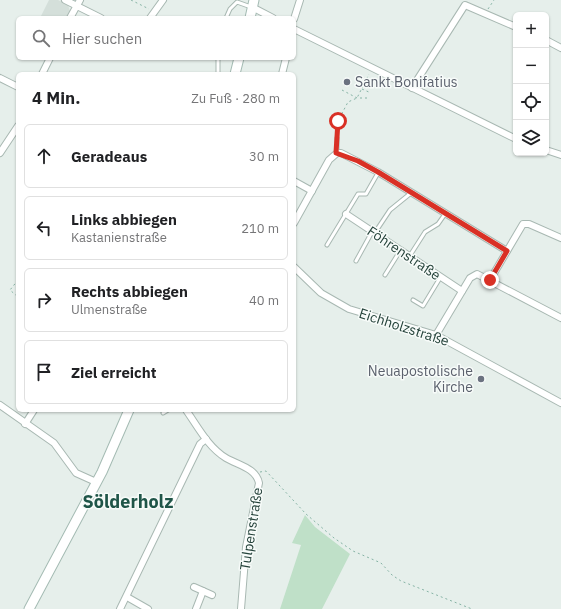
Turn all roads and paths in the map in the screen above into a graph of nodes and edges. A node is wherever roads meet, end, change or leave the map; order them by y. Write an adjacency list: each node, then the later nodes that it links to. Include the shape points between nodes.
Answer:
1 (65, 0): 8 (street)
2 (80, 0): 8 (street)
3 (131, 0): 9 (path)
4 (163, 0): 9 (street)
5 (300, 0): 17 (street)
6 (494, 0): 10 (path)
7 (253, 4): 14 (lane, via 237,2); 15 (main road); 16 (street)
8 (77, 6): 11 (street); 12 (street)
9 (154, 12): 13 (street)
10 (485, 14): 18 (street); 33 (street, via 465,6)
11 (71, 16)
12 (97, 16)
13 (151, 16)
14 (227, 16)
15 (250, 16)
16 (270, 16)
17 (295, 16)
18 (513, 26)
19 (296, 30): 26 (street)
20 (549, 42): 21 (street)
21 (561, 48)
22 (49, 60): 27 (street)
23 (218, 60): 28 (lane)
24 (238, 60): 29 (main road)
25 (286, 60): 30 (street)
26 (372, 68): 33 (street); 34 (path)
27 (43, 72)
28 (218, 72)
29 (236, 72)
30 (282, 72)
31 (0, 78): 32 (street)
32 (16, 86)
33 (412, 88): 40 (street)
34 (362, 89): 36 (path); 37 (path)
35 (342, 90): 37 (path)
36 (371, 93)
37 (357, 98): 38 (path); 41 (path, via 348,102 338,121)
38 (368, 98)
39 (16, 129): 43 (street)
40 (513, 137)
41 (337, 138): 44 (lane)
42 (549, 151): 45 (street)
43 (0, 153)
44 (336, 153): 46 (street); 48 (street, via 329,160)
45 (561, 155)
46 (378, 172): 49 (street); 50 (lane, via 366,194 358,194)
47 (296, 182): 48 (street)
48 (312, 191): 52 (street)
49 (410, 193): 51 (street); 53 (lane, via 390,210)
50 (346, 214): 53 (street, Föhrenstraße); 55 (lane)
51 (444, 214): 57 (street); 58 (lane, via 438,224 425,232)
52 (296, 220)
53 (373, 233): 56 (street, Föhrenstraße); 59 (lane)
54 (561, 238): 57 (street, via 526,223 520,227)
55 (327, 245)
56 (400, 251): 58 (street, Föhrenstraße); 61 (lane)
57 (507, 251): 63 (street)
58 (409, 257): 62 (street, Föhrenstraße)
59 (356, 261)
60 (296, 269): 69 (street, Eichholzstraße, via 322,293 349,310)
61 (385, 275)
62 (440, 278): 65 (street, Föhrenstraße); 67 (lane, via 423,306)
63 (490, 280): 65 (street, via 481,275 474,275); 68 (street)
64 (16, 282): 66 (path, via 10,290)
65 (462, 291): 69 (street)
66 (16, 295)
67 (413, 300)
68 (561, 318)
69 (436, 335): 70 (street, Eichholzstraße)
70 (561, 403)
71 (0, 405): 75 (street)
72 (33, 412): 75 (street)
73 (128, 412): 78 (main road)
74 (187, 412): 76 (street, Tulpenstraße)
75 (25, 424): 78 (street, via 54,443 76,473)
76 (206, 439): 77 (street, Tulpenstraße, via 227,459); 82 (street, via 200,444 193,458)
77 (256, 474): 87 (street, Tulpenstraße, via 259,483 246,547); 88 (path, via 266,471 318,525 353,551 382,563 392,575 402,581)
78 (96, 482): 83 (main road)
79 (194, 587): 80 (street)
80 (203, 591): 81 (street); 86 (street)
81 (212, 595)
82 (127, 597): 84 (street); 85 (street)
83 (29, 609)
84 (120, 609)
85 (148, 609)
86 (196, 609)
87 (241, 609)
88 (472, 609)

